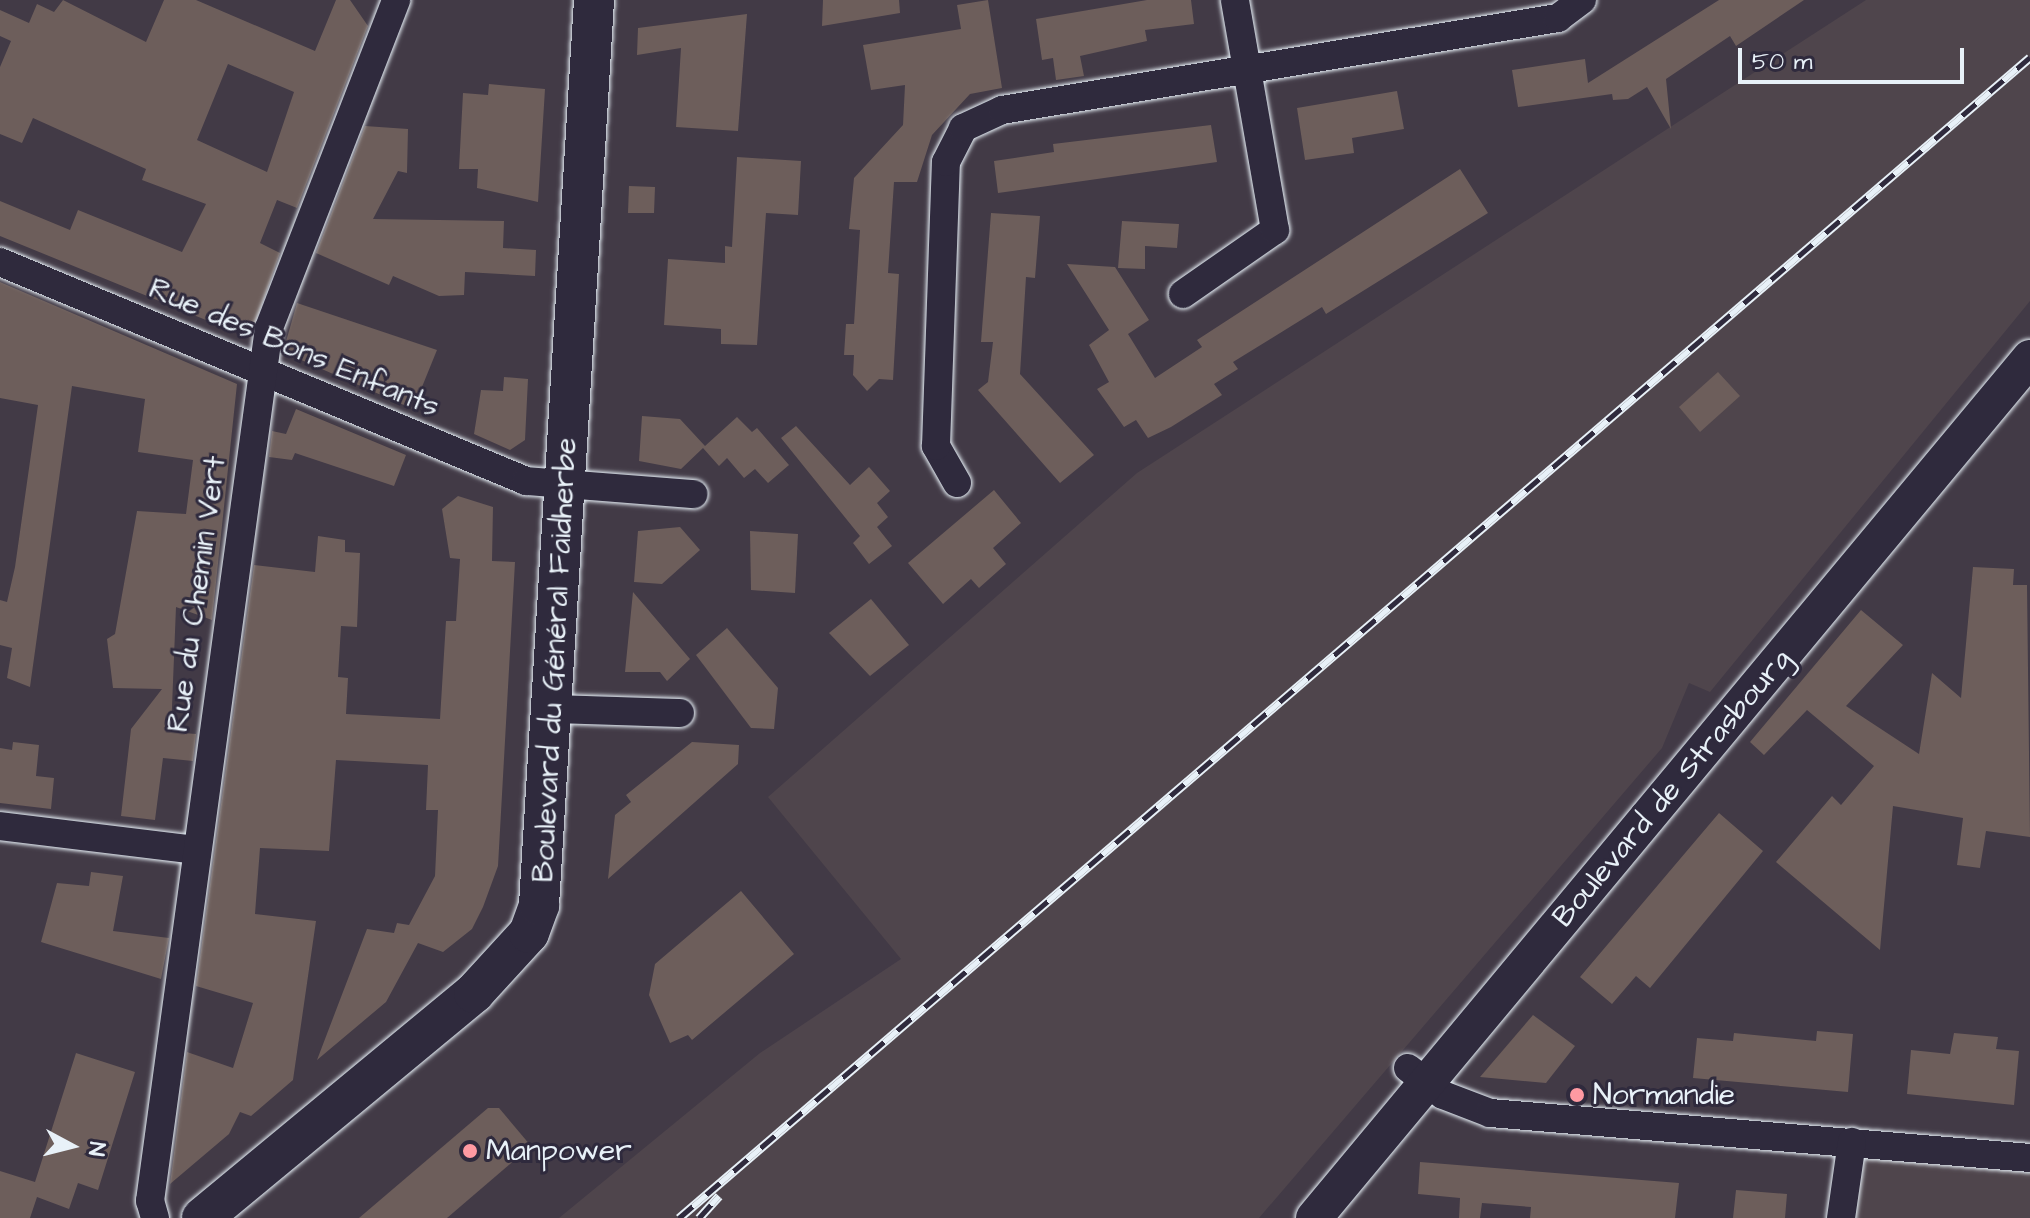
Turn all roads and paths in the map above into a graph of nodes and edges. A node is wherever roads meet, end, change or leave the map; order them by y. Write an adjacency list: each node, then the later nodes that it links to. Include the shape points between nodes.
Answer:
1 (396, 0): 9 (street, Rue du Chemin Vert, via 269,328)
2 (594, 0): 11 (main road, Boulevard du Général Faidherbe)
3 (1235, 0): 5 (street)
4 (1582, 0): 5 (street, via 1558,18)
5 (1248, 70): 7 (street, via 1275,230); 10 (street, via 1002,110 963,128 946,162 936,446)
6 (0, 262): 9 (street, Rue des Bons Enfants)
7 (1183, 294)
8 (2030, 358): 17 (street, Boulevard de Strasbourg)
9 (261, 371): 11 (street, Rue des Bons Enfants, via 526,481); 16 (street, Rue du Chemin Vert)
10 (957, 483)
11 (565, 486): 12 (street, Rue des Bons Enfants); 13 (main road, Boulevard du Général Faidherbe)
12 (693, 494)
13 (553, 709): 14 (street); 21 (main road, Boulevard du Général Faidherbe, via 547,851 529,933 474,993)
14 (680, 713)
15 (0, 826): 16 (street)
16 (196, 850): 20 (street, Rue du Chemin Vert, via 150,1201)
17 (1418, 1076): 18 (street, via 1490,1113); 22 (street, Boulevard de Strasbourg)
18 (1852, 1142): 19 (street); 23 (street)
19 (2030, 1158)
20 (155, 1218)
21 (202, 1218)
22 (1314, 1218)
23 (1841, 1218)

